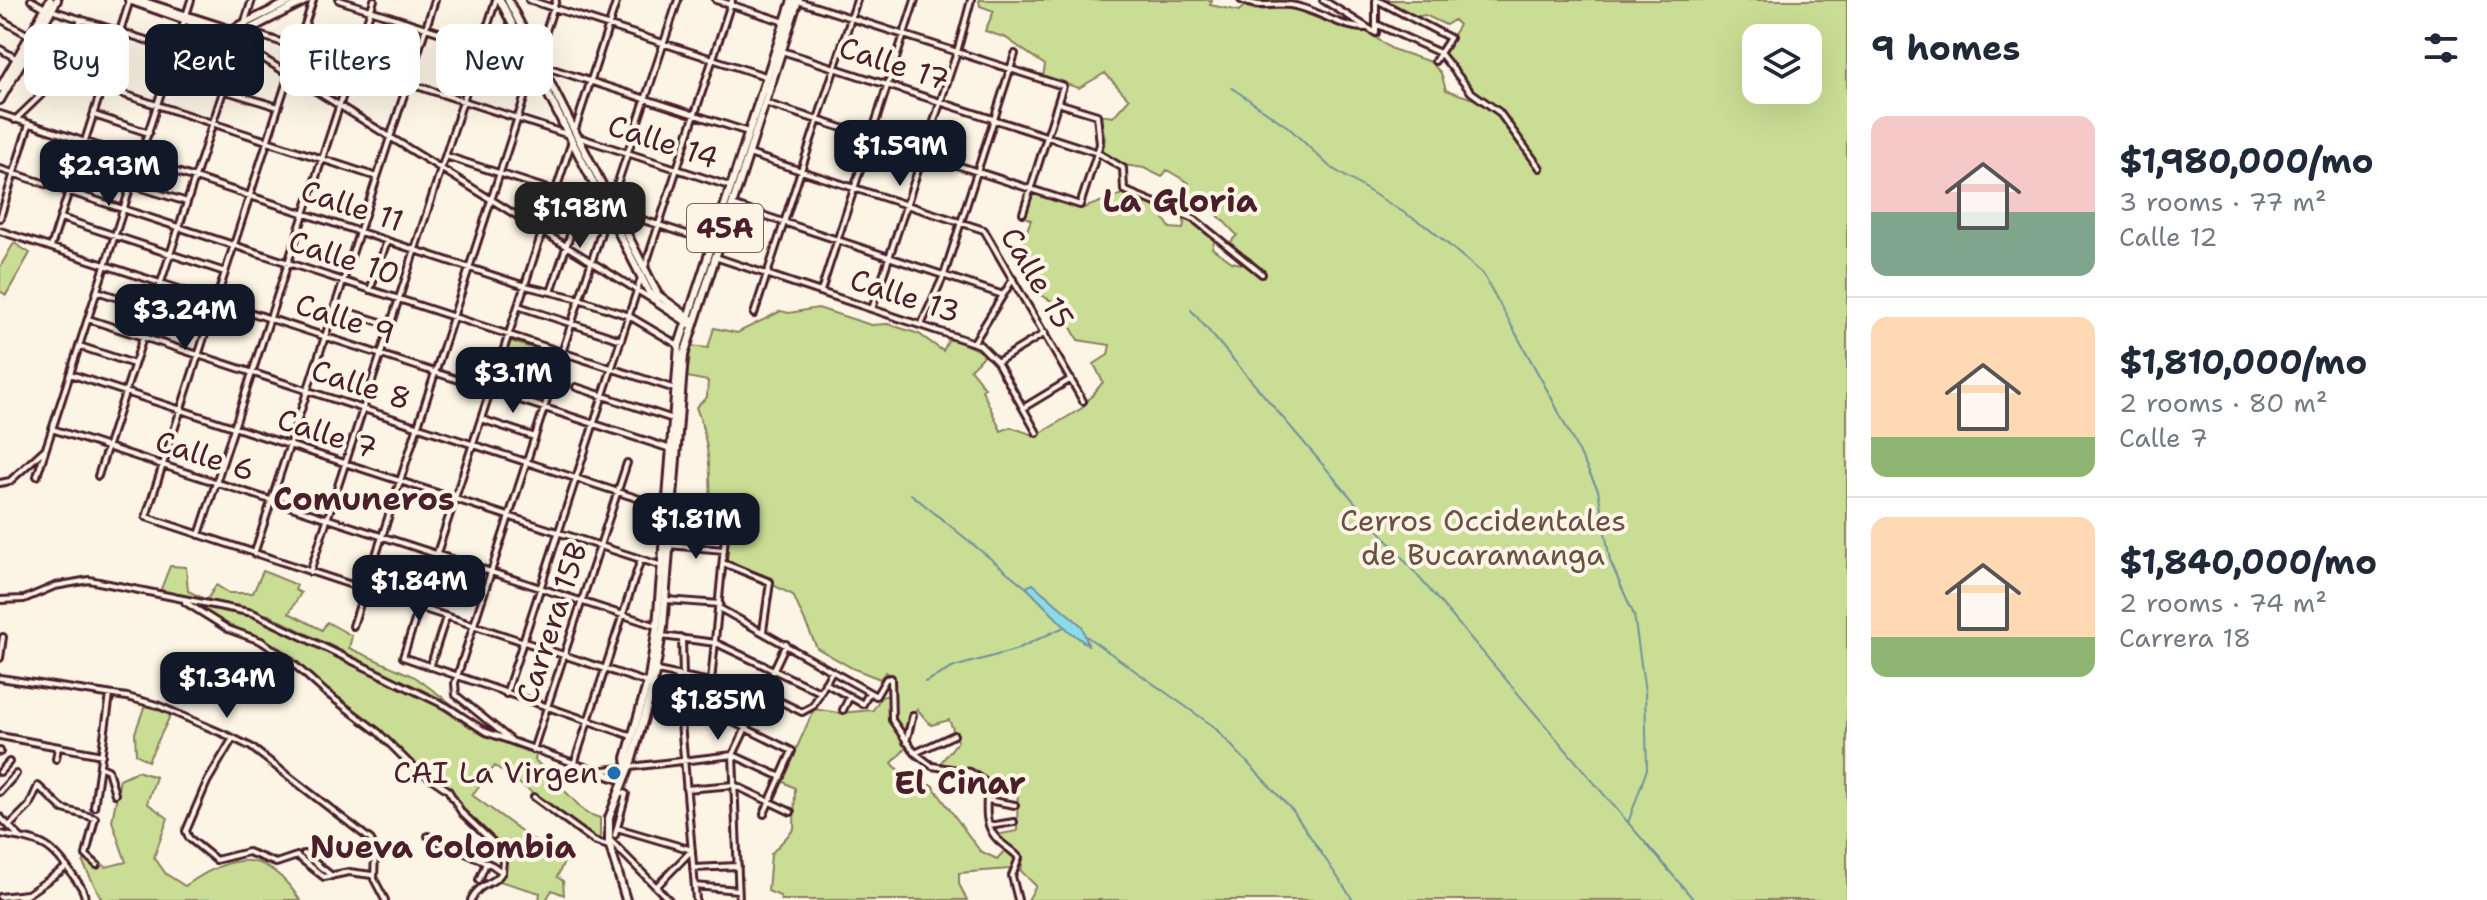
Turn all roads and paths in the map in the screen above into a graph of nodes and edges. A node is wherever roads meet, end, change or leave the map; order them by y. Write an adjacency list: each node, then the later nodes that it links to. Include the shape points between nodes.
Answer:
1 (31, 0): 29 (street)
2 (50, 0): 29 (main road)
3 (57, 0): 29 (main road)
4 (130, 0): 31 (main road); 39 (street)
5 (138, 0): 31 (main road)
6 (191, 0): 31 (street)
7 (252, 0): 42 (street)
8 (293, 0): 43 (main road)
9 (310, 0): 44 (main road); 45 (street)
10 (339, 0): 30 (street)
11 (374, 0): 30 (street)
12 (435, 0): 53 (street)
13 (498, 0): 47 (street); 48 (main road)
14 (508, 0): 49 (main road)
15 (529, 0): 28 (street)
16 (556, 0): 28 (street)
17 (617, 0): 52 (street)
18 (678, 0): 58 (street)
19 (716, 0): 27 (street)
20 (796, 0): 32 (street); 35 (main road, 45A); 62 (main road, 45A)
21 (857, 0): 32 (street)
22 (915, 0): 57 (street)
23 (971, 0): 63 (street)
24 (1241, 0): 54 (street, via 1260,7 1291,5 1348,27)
25 (1323, 0): 54 (street)
26 (1377, 0): 51 (street); 64 (street, via 1450,38)
27 (731, 2): 35 (street); 66 (street)
28 (554, 8): 50 (street); 52 (street)
29 (48, 9): 34 (street); 36 (main road); 67 (main road)
30 (371, 10): 46 (street); 53 (street)
31 (185, 18): 40 (street); 41 (main road)
32 (852, 18): 57 (street); 70 (street)
33 (0, 19): 56 (street)
34 (81, 19): 37 (street); 38 (street)
35 (785, 22): 73 (main road, 45A)
36 (38, 24)
37 (79, 24)
38 (96, 24)
39 (122, 24)
40 (183, 24)
41 (209, 24)
42 (240, 24)
43 (250, 24)
44 (262, 24)
45 (303, 24)
46 (366, 24)
47 (489, 24)
48 (512, 24)
49 (519, 24)
50 (549, 24)
51 (1376, 24): 54 (street, via 1376,33); 64 (street)
52 (609, 26): 58 (street); 74 (street)
53 (426, 28): 55 (street); 59 (street)
54 (1368, 28)
55 (436, 31)
56 (24, 33)
57 (904, 35): 63 (street); 75 (street)
58 (663, 43): 66 (street); 91 (street)
59 (420, 46)
60 (0, 49): 67 (street)
61 (24, 50): 67 (main road)
62 (782, 51): 70 (street, Calle 17); 95 (main road, 45A)
63 (957, 52): 72 (street); 94 (street)
64 (1440, 53): 69 (street); 124 (street, via 1475,95 1499,112)
65 (1015, 54): 72 (street)
66 (713, 59): 73 (street); 102 (street)
67 (20, 60): 68 (street); 77 (main road); 92 (main road)
68 (24, 61)
69 (1435, 61)
70 (835, 68): 75 (street, Calle 17); 106 (street)
71 (553, 69): 74 (street)
72 (1010, 69): 96 (street, via 1063,86); 104 (street)
73 (768, 77): 110 (main road, 45A)
74 (591, 81): 91 (street); 111 (street)
75 (889, 85): 94 (street, Calle 17); 114 (street)
76 (420, 87): 93 (street, Calle 14)
77 (0, 88)
78 (40, 96): 105 (street)
79 (100, 96): 101 (street)
80 (129, 96): 97 (street)
81 (160, 96): 97 (street)
82 (221, 96): 107 (street)
83 (242, 96): 99 (street)
84 (282, 96): 99 (street)
85 (324, 96): 98 (street)
86 (343, 96): 98 (street)
87 (404, 96): 113 (street)
88 (465, 96): 93 (street)
89 (525, 96): 103 (street)
90 (553, 96): 111 (main road)
91 (645, 99): 102 (street); 117 (street)
92 (0, 100)
93 (463, 101): 103 (street, Calle 14); 121 (street)
94 (941, 102): 104 (street, Calle 17); 120 (street)
95 (765, 103): 106 (street); 110 (main road, 45A)
96 (1058, 103): 112 (street); 119 (street, via 1097,115)
97 (157, 105): 107 (street); 109 (street)
98 (340, 106): 113 (street); 122 (street)
99 (278, 107): 115 (street)
100 (0, 114): 105 (street, Calle 11)
101 (94, 115): 109 (street); 116 (street)
102 (694, 115): 110 (street); 127 (street)
103 (518, 118): 111 (street, Calle 14); 131 (street)
104 (994, 119): 112 (street, Calle 17); 129 (street)
105 (15, 120): 108 (street, Calle 11)
106 (818, 120): 114 (street); 128 (street)
107 (212, 123): 115 (street); 133 (street)
108 (29, 124): 116 (street, Calle 11); 130 (street)
109 (149, 133): 123 (street)
110 (752, 133): 118 (main road, 45A)
111 (573, 136): 117 (street, Calle 14); 139 (street); 147 (main road)
112 (1048, 136): 119 (street, Calle 17); 137 (street)
113 (390, 137): 126 (street); 132 (street)
114 (871, 138): 120 (street); 136 (street)
115 (268, 141): 122 (street); 140 (street)
116 (85, 142): 123 (street, Calle 11); 138 (street)
117 (627, 153): 127 (street, Calle 14); 147 (street)
118 (746, 153): 128 (street, Calle 15); 135 (main road, 45A); 144 (main road, 45A)
119 (1098, 153): 137 (street, via 1080,205); 177 (street, Calle 17, via 1125,170 1124,190 1194,219)
120 (923, 154): 129 (street); 145 (street)
121 (445, 156): 126 (street); 131 (street)
122 (323, 159): 132 (street); 149 (street)
123 (140, 160): 133 (street, Calle 11); 134 (street)
124 (1540, 168)
125 (0, 169): 130 (street, Calle 10)
126 (441, 169): 141 (street); 166 (street)
127 (677, 169): 135 (street, Calle 14); 154 (street)
128 (802, 171): 136 (street, Calle 15); 153 (street)
129 (977, 172): 137 (street); 152 (street)
130 (14, 173): 138 (street, Calle 10); 150 (street)
131 (500, 174): 139 (street); 141 (street)
132 (377, 177): 157 (street)
133 (195, 178): 140 (street, Calle 11); 143 (street)
134 (132, 185): 143 (street); 146 (street)
135 (732, 187): 162 (main road, 45A)
136 (855, 188): 145 (street, Calle 15); 160 (street)
137 (1031, 189): 148 (street)
138 (69, 191): 146 (street, Calle 10); 151 (street)
139 (555, 192): 142 (street); 158 (street)
140 (250, 196): 149 (street, Calle 11); 163 (street)
141 (491, 200): 158 (street); 173 (street)
142 (582, 200): 147 (street); 165 (street)
143 (187, 202): 155 (street)
144 (732, 205): 153 (street, Calle 14); 168 (main road, 45A)
145 (907, 205): 152 (street, Calle 15); 169 (street)
146 (124, 209): 155 (street, Calle 10); 159 (street)
147 (610, 209): 154 (street); 170 (street); 174 (main road); 179 (main road)
148 (1023, 213)
149 (305, 214): 157 (street, Calle 11); 171 (street)
150 (0, 218)
151 (61, 218): 159 (street); 164 (street)
152 (961, 222): 178 (street); 180 (street, Calle 15, via 988,233)
153 (785, 223): 160 (street, Calle 14); 176 (street)
154 (659, 225): 162 (street); 174 (street)
155 (179, 227): 163 (street, Calle 10); 167 (street)
156 (0, 231): 164 (street, Calle 9)
157 (359, 232): 161 (street, Calle 11); 181 (street)
158 (542, 232): 165 (street); 183 (street)
159 (115, 236): 167 (street); 172 (street)
160 (838, 240): 169 (street, Calle 14); 188 (street)
161 (387, 241): 166 (street, Calle 11); 184 (street)
162 (714, 242): 203 (main road, 45A)
163 (234, 245): 171 (street, Calle 10); 175 (street)
164 (51, 247): 172 (street, Calle 9)
165 (566, 247): 170 (street); 187 (street)
166 (415, 250): 173 (street, Calle 11); 190 (street)
167 (170, 255): 175 (street); 182 (street)
168 (715, 257): 176 (street, Calle 13); 203 (main road, 45A)
169 (889, 257): 178 (street, Calle 14); 197 (street)
170 (592, 262): 185 (street); 191 (street)
171 (289, 263): 181 (street, Calle 10); 201 (street)
172 (105, 264): 182 (street, Calle 9); 186 (street)
173 (469, 268): 183 (street, Calle 11); 200 (street)
174 (645, 268): 179 (street); 203 (main road, via 660,298)
175 (225, 272): 192 (street)
176 (768, 274): 188 (street, Calle 13); 198 (street)
177 (1262, 274)
178 (944, 275): 189 (street, Calle 14); 206 (street)
179 (642, 277): 185 (street); 193 (main road)
180 (1013, 278): 189 (street); 207 (street, Calle 15)
181 (343, 281): 184 (street, Calle 10); 195 (street)
182 (161, 282): 192 (street, Calle 9); 196 (street)
183 (525, 286): 187 (street, Calle 11); 194 (street)
184 (370, 290): 190 (street, Calle 10)
185 (637, 290): 193 (street); 199 (street)
186 (97, 291): 196 (street); 202 (street)
187 (551, 292): 191 (street, Calle 11)
188 (821, 292): 197 (street, Calle 13)
189 (1003, 295): 212 (street)
190 (398, 299): 200 (street, Calle 10); 205 (street)
191 (580, 299): 199 (street, Calle 11); 204 (street)
192 (216, 300): 201 (street, Calle 9); 217 (street)
193 (658, 303): 203 (main road)
194 (518, 306): 204 (street); 208 (street)
195 (334, 308): 205 (street); 209 (street)
196 (152, 309): 210 (street)
197 (872, 309): 206 (street, Calle 13)
198 (754, 314)
199 (629, 316): 211 (street); 214 (street, Calle 11)
200 (453, 317): 208 (street, Calle 10); 221 (street)
201 (271, 318): 209 (street, Calle 9); 222 (street)
202 (88, 319): 210 (street, Calle 8); 213 (street)
203 (691, 322): 214 (main road, 45A)
204 (572, 324): 211 (street); 215 (street)
205 (390, 325): 216 (street)
206 (921, 325): 212 (street, Calle 13)
207 (1045, 333): 218 (street); 224 (street, Calle 15)
208 (509, 335): 215 (street, Calle 10); 227 (street)
209 (325, 336): 216 (street, Calle 9); 228 (street)
210 (143, 337): 217 (street, Calle 8); 219 (street)
211 (621, 340): 220 (street)
212 (974, 342): 218 (street, Calle 13)
213 (79, 346): 219 (street); 223 (street)
214 (682, 347): 226 (main road, 45A); 248 (main road, 45A)
215 (563, 352): 220 (street, Calle 10); 232 (street)
216 (380, 354): 221 (street, Calle 9); 234 (street)
217 (198, 355): 222 (street, Calle 8); 235 (street)
218 (997, 362): 233 (street, Calle 13)
219 (134, 364): 229 (street)
220 (612, 368): 226 (street, Calle 10); 230 (street)
221 (435, 372): 227 (street, Calle 9); 240 (street)
222 (253, 373): 228 (street, Calle 8); 239 (street)
223 (70, 374): 229 (street, Calle 7); 241 (street)
224 (1071, 379): 231 (street, Calle 15); 233 (street)
225 (576, 387): 230 (street)
226 (675, 389): 237 (main road, 45A)
227 (491, 390): 232 (street, Calle 9); 236 (street)
228 (307, 391): 234 (street, Calle 8); 244 (street)
229 (125, 392): 235 (street, Calle 7); 246 (street)
230 (603, 396): 237 (street); 238 (street)
231 (1083, 401)
232 (545, 408): 238 (street, Calle 9); 243 (street)
233 (1023, 408): 242 (street, Calle 13)
234 (362, 409): 240 (street, Calle 8); 250 (street)
235 (181, 410): 239 (street, Calle 7); 252 (street)
236 (481, 419): 243 (street); 245 (street)
237 (673, 419): 248 (main road, 45A)
238 (594, 424): 248 (street, Calle 9); 255 (street)
239 (235, 427): 244 (street, Calle 7); 258 (street)
240 (417, 427): 245 (street, Calle 8); 256 (street)
241 (52, 429): 246 (street, Calle 6); 247 (street)
242 (1037, 433)
243 (535, 437): 249 (street)
244 (289, 445): 250 (street, Calle 7); 261 (street)
245 (473, 445): 249 (street, Calle 8); 260 (street)
246 (108, 447): 252 (street, Calle 6); 254 (street)
247 (46, 448): 253 (street); 257 (street, via 10,481)
248 (674, 450): 262 (main road, 45A); 269 (main road, 45A)
249 (527, 462): 255 (street, Calle 8); 263 (street)
250 (345, 463): 256 (street, Calle 7); 264 (street)
251 (627, 463): 259 (street, Carrera 15B)
252 (163, 465): 258 (street, Calle 6); 267 (street, via 146,517)
253 (37, 476)
254 (98, 476)
255 (576, 478): 259 (street, Calle 8); 266 (street)
256 (400, 481): 260 (street, Calle 7); 268 (street)
257 (0, 483)
258 (217, 483): 261 (street, Calle 6); 267 (street)
259 (618, 492): 262 (street, Calle 8); 270 (street, Carrera 15B)
260 (455, 499): 263 (street, Calle 7); 273 (street)
261 (271, 500): 264 (street, Calle 6); 272 (street)
262 (667, 508): 276 (main road, 45A)
263 (509, 516): 266 (street, Calle 7); 277 (street)
264 (328, 519): 268 (street, Calle 6); 278 (street)
265 (726, 526): 271 (street)
266 (559, 532): 270 (street, Calle 7); 279 (street)
267 (199, 535): 272 (street)
268 (382, 536): 273 (street, Calle 6); 280 (street)
269 (669, 545): 271 (street); 282 (main road, 45A)
270 (600, 546): 274 (street, Calle 7); 284 (street, Carrera 15B)
271 (724, 550): 275 (street)
272 (254, 554): 278 (street)
273 (437, 554): 277 (street, Calle 6); 286 (street)
274 (641, 559): 276 (street, Calle 7); 287 (street)
275 (723, 563): 285 (street); 292 (street, via 770,582)
276 (662, 566): 291 (main road, 45A)
277 (491, 572): 279 (street, Calle 6); 290 (street)
278 (310, 573): 280 (street)
279 (541, 588): 284 (street, Calle 6); 295 (street)
280 (364, 591): 286 (street); 289 (street)
281 (0, 600): 283 (street, via 24,599 89,580)
282 (665, 600): 285 (street); 291 (main road, 45A)
283 (183, 601): 328 (street, via 267,617); 373 (street, via 293,662 409,763 448,790 462,813 498,847)
284 (582, 601): 287 (street, Calle 6); 298 (street, Carrera 15B)
285 (719, 606): 292 (street); 296 (street)
286 (420, 609): 288 (street); 300 (street, via 403,657)
287 (623, 615): 291 (street, Calle 6); 301 (street)
288 (446, 617): 290 (street); 300 (street)
289 (353, 626)
290 (474, 627): 295 (street); 307 (street)
291 (660, 630): 294 (street, Calle 6); 303 (main road, 45A); 309 (main road, 45A)
292 (763, 631): 297 (street)
293 (3, 637): 299 (street)
294 (682, 638): 296 (street, Calle 6); 305 (street)
295 (523, 642): 298 (street); 314 (street)
296 (716, 643): 302 (street, Calle 6); 308 (street)
297 (786, 644): 302 (street); 304 (street)
298 (564, 656): 301 (street); 317 (street, Carrera 15B)
299 (0, 658)
300 (430, 667): 307 (street)
301 (605, 669): 309 (street); 320 (street)
302 (774, 670): 311 (street, Calle 6); 312 (street)
303 (657, 671): 305 (street); 338 (main road, 45A)
304 (832, 671): 310 (street); 313 (street)
305 (680, 675): 308 (street); 335 (street)
306 (0, 678): 315 (street)
307 (457, 678): 314 (street); 328 (street, via 456,695)
308 (711, 682): 312 (street)
309 (648, 683): 325 (main road, 45A)
310 (825, 683): 311 (street); 316 (street)
311 (821, 692): 312 (street, via 802,712)
312 (763, 693): 322 (street)
313 (869, 693): 316 (street, via 863,704); 327 (street, via 876,696 891,678 892,720)
314 (506, 694): 317 (street)
315 (110, 695): 326 (street, via 157,705); 332 (street)
316 (850, 696): 318 (street)
317 (547, 708): 320 (street); 330 (street, Carrera 15B)
318 (843, 710)
319 (913, 715): 327 (street)
320 (588, 721): 325 (street); 337 (street)
321 (735, 723): 322 (street)
322 (746, 728): 333 (street); 343 (street, via 792,751)
323 (954, 735): 331 (street)
324 (0, 736): 329 (street)
325 (632, 736): 338 (main road, 45A)
326 (233, 738): 374 (street, via 371,840); 375 (street, via 186,831 216,860 248,852 276,863 297,856 324,877)
327 (906, 742): 331 (street)
328 (516, 744): 330 (street)
329 (58, 747): 332 (street); 334 (street)
330 (533, 750): 337 (street)
331 (915, 753): 351 (street, via 932,766 979,776)
332 (102, 755): 339 (street)
333 (733, 755): 335 (street); 343 (street); 345 (street)
334 (56, 759)
335 (684, 759): 338 (street); 346 (street)
336 (9, 762): 341 (street)
337 (574, 764): 340 (street)
338 (627, 766): 340 (street); 344 (main road, 45A)
339 (101, 767): 349 (street, via 108,770); 354 (street)
340 (596, 771): 344 (main road)
341 (0, 772)
342 (16, 774): 348 (street)
343 (781, 777): 352 (street)
344 (622, 780): 347 (main road, 45A)
345 (734, 785): 346 (street); 352 (street); 370 (street)
346 (686, 789): 366 (street)
347 (619, 791): 361 (street, via 626,794); 365 (main road, 45A, via 609,818)
348 (0, 792)
349 (115, 794)
350 (534, 797): 365 (street, via 594,841)
351 (987, 800): 353 (street); 360 (street)
352 (770, 801): 355 (street); 356 (street)
353 (1015, 805)
354 (94, 807)
355 (791, 812)
356 (764, 814)
357 (0, 817): 359 (street)
358 (1014, 822): 360 (street)
359 (9, 826): 364 (street); 369 (street, via 29,806 37,786 63,809 95,818 86,855)
360 (989, 826): 390 (street, via 1001,845 1019,858 1012,876)
361 (617, 828): 365 (street); 366 (street)
362 (0, 834): 364 (street)
363 (428, 836): 368 (street)
364 (21, 838): 371 (street, via 48,845)
365 (611, 840): 378 (street); 386 (main road, 45A)
366 (692, 850): 372 (street); 378 (street)
367 (304, 854): 375 (street)
368 (486, 863): 373 (street); 376 (street)
369 (97, 865)
370 (738, 866): 372 (street); 379 (street)
371 (67, 867): 380 (street); 382 (street)
372 (693, 868): 377 (street)
373 (502, 872): 385 (street, via 478,888)
374 (373, 875): 375 (street); 384 (street)
375 (332, 876)
376 (479, 880)
377 (695, 886): 379 (street); 388 (street)
378 (656, 887): 387 (street)
379 (738, 890): 389 (street)
380 (30, 894): 381 (street); 383 (street)
381 (0, 897)
382 (85, 898)
383 (19, 900)
384 (385, 900)
385 (471, 900)
386 (626, 900)
387 (669, 900)
388 (696, 900)
389 (739, 900)
390 (1018, 900)

